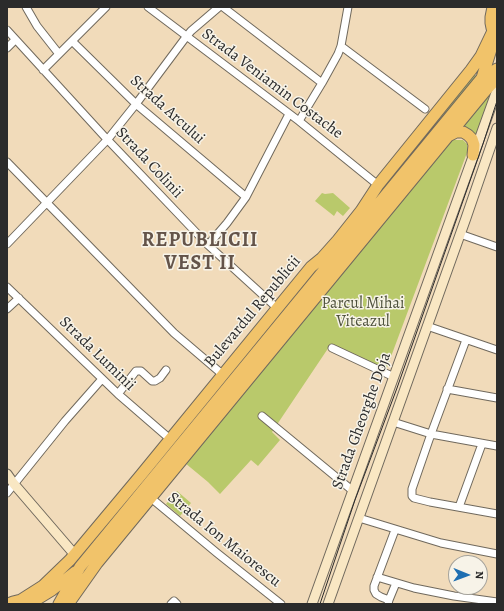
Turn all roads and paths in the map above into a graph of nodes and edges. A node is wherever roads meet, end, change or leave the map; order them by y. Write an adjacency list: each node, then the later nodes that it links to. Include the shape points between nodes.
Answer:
1 (26, 7): 15 (street)
2 (106, 7): 12 (street)
3 (148, 7): 10 (street, Strada Veniamin Costache)
4 (219, 7): 10 (street)
5 (223, 7): 20 (street)
6 (348, 7): 13 (street)
7 (491, 10): 9 (main road, via 491,23)
8 (7, 30): 11 (street, Strada Colinii)
9 (495, 35): 18 (main road, Bulevardul Republicii); 32 (main road, Bulevardul Republicii, via 471,70)
10 (186, 37): 22 (street); 24 (street, Strada Veniamin Costache)
11 (15, 40): 14 (street); 17 (street, Strada Colinii)
12 (72, 41): 15 (street); 22 (street, Strada Arcului)
13 (341, 46): 20 (street); 23 (street)
14 (7, 48)
15 (59, 54): 17 (street)
16 (497, 69): 18 (main road, Bulevardul Republicii)
17 (43, 70): 28 (street, Strada Colinii)
18 (482, 78): 71 (main road, Bulevardul Republicii)
19 (497, 78): 27 (main road)
20 (322, 83): 25 (street)
21 (497, 90): 30 (main road, Strada Gheorghe Doja)
22 (136, 104): 28 (street); 33 (street, Strada Arcului)
23 (425, 109)
24 (289, 114): 25 (street, Strada Veniamin Costache); 33 (street)
25 (299, 121): 32 (street, Strada Veniamin Costache)
26 (497, 128): 29 (main road, Strada Gheorghe Doja)
27 (448, 136): 30 (main road, via 456,132 468,134 474,146); 64 (main road)
28 (108, 139): 34 (street); 37 (street, Strada Colinii)
29 (493, 152): 35 (main road, Strada Gheorghe Doja)
30 (474, 155): 49 (main road, Strada Gheorghe Doja)
31 (7, 162): 34 (street)
32 (378, 185): 41 (main road, Bulevardul Republicii, via 361,211)
33 (246, 197): 37 (street)
34 (47, 202): 36 (street); 48 (street, via 174,334)
35 (460, 234): 38 (street); 43 (main road, Strada Gheorghe Doja)
36 (7, 244)
37 (208, 245): 41 (street, Strada Colinii)
38 (497, 247)
39 (7, 287): 40 (street, Strada Luminii)
40 (18, 298): 42 (street); 50 (street, Strada Luminii)
41 (277, 308): 48 (main road, Bulevardul Republicii)
42 (7, 309)
43 (427, 326): 44 (street); 55 (main road, Strada Gheorghe Doja)
44 (466, 340): 46 (street); 51 (street)
45 (332, 348): 49 (street)
46 (497, 350)
47 (166, 370): 52 (street, via 155,381 142,371 136,371)
48 (222, 374): 57 (main road, Bulevardul Republicii)
49 (394, 377): 62 (main road, Strada Gheorghe Doja)
50 (102, 379): 52 (street, Strada Luminii); 61 (street)
51 (447, 389): 53 (street); 56 (street)
52 (118, 394): 57 (street, Strada Luminii)
53 (497, 398)
54 (262, 416): 62 (street)
55 (393, 422): 56 (street); 67 (main road, Strada Gheorghe Doja)
56 (431, 434): 58 (street); 65 (street, via 412,489 412,496 420,500)
57 (170, 439): 70 (main road, Bulevardul Republicii)
58 (482, 444): 59 (street); 65 (street)
59 (497, 446)
60 (7, 474): 61 (main road)
61 (14, 484): 63 (street); 70 (main road)
62 (353, 490): 84 (main road, Strada Gheorghe Doja)
63 (7, 493)
64 (150, 498): 80 (main road); 83 (street, Strada Ion Maiorescu)
65 (459, 507): 66 (street)
66 (497, 514)
67 (359, 518): 68 (street); 85 (main road, Strada Gheorghe Doja)
68 (395, 530): 69 (street, via 441,543); 72 (street)
69 (497, 554)
70 (74, 555): 74 (main road, Bulevardul Republicii, via 46,584)
71 (80, 567): 77 (main road, Bulevardul Republicii); 79 (main road, Bulevardul Republicii)
72 (377, 577): 73 (street); 75 (street, via 374,590)
73 (396, 582): 75 (street); 76 (street, via 447,595)
74 (21, 600): 77 (main road); 78 (main road)
75 (388, 602)
76 (497, 602)
77 (38, 603)
78 (8, 604)
79 (59, 604)
80 (68, 604)
81 (171, 604): 82 (street, via 174,601)
82 (177, 604)
83 (281, 604)
84 (312, 604)
85 (328, 604)

